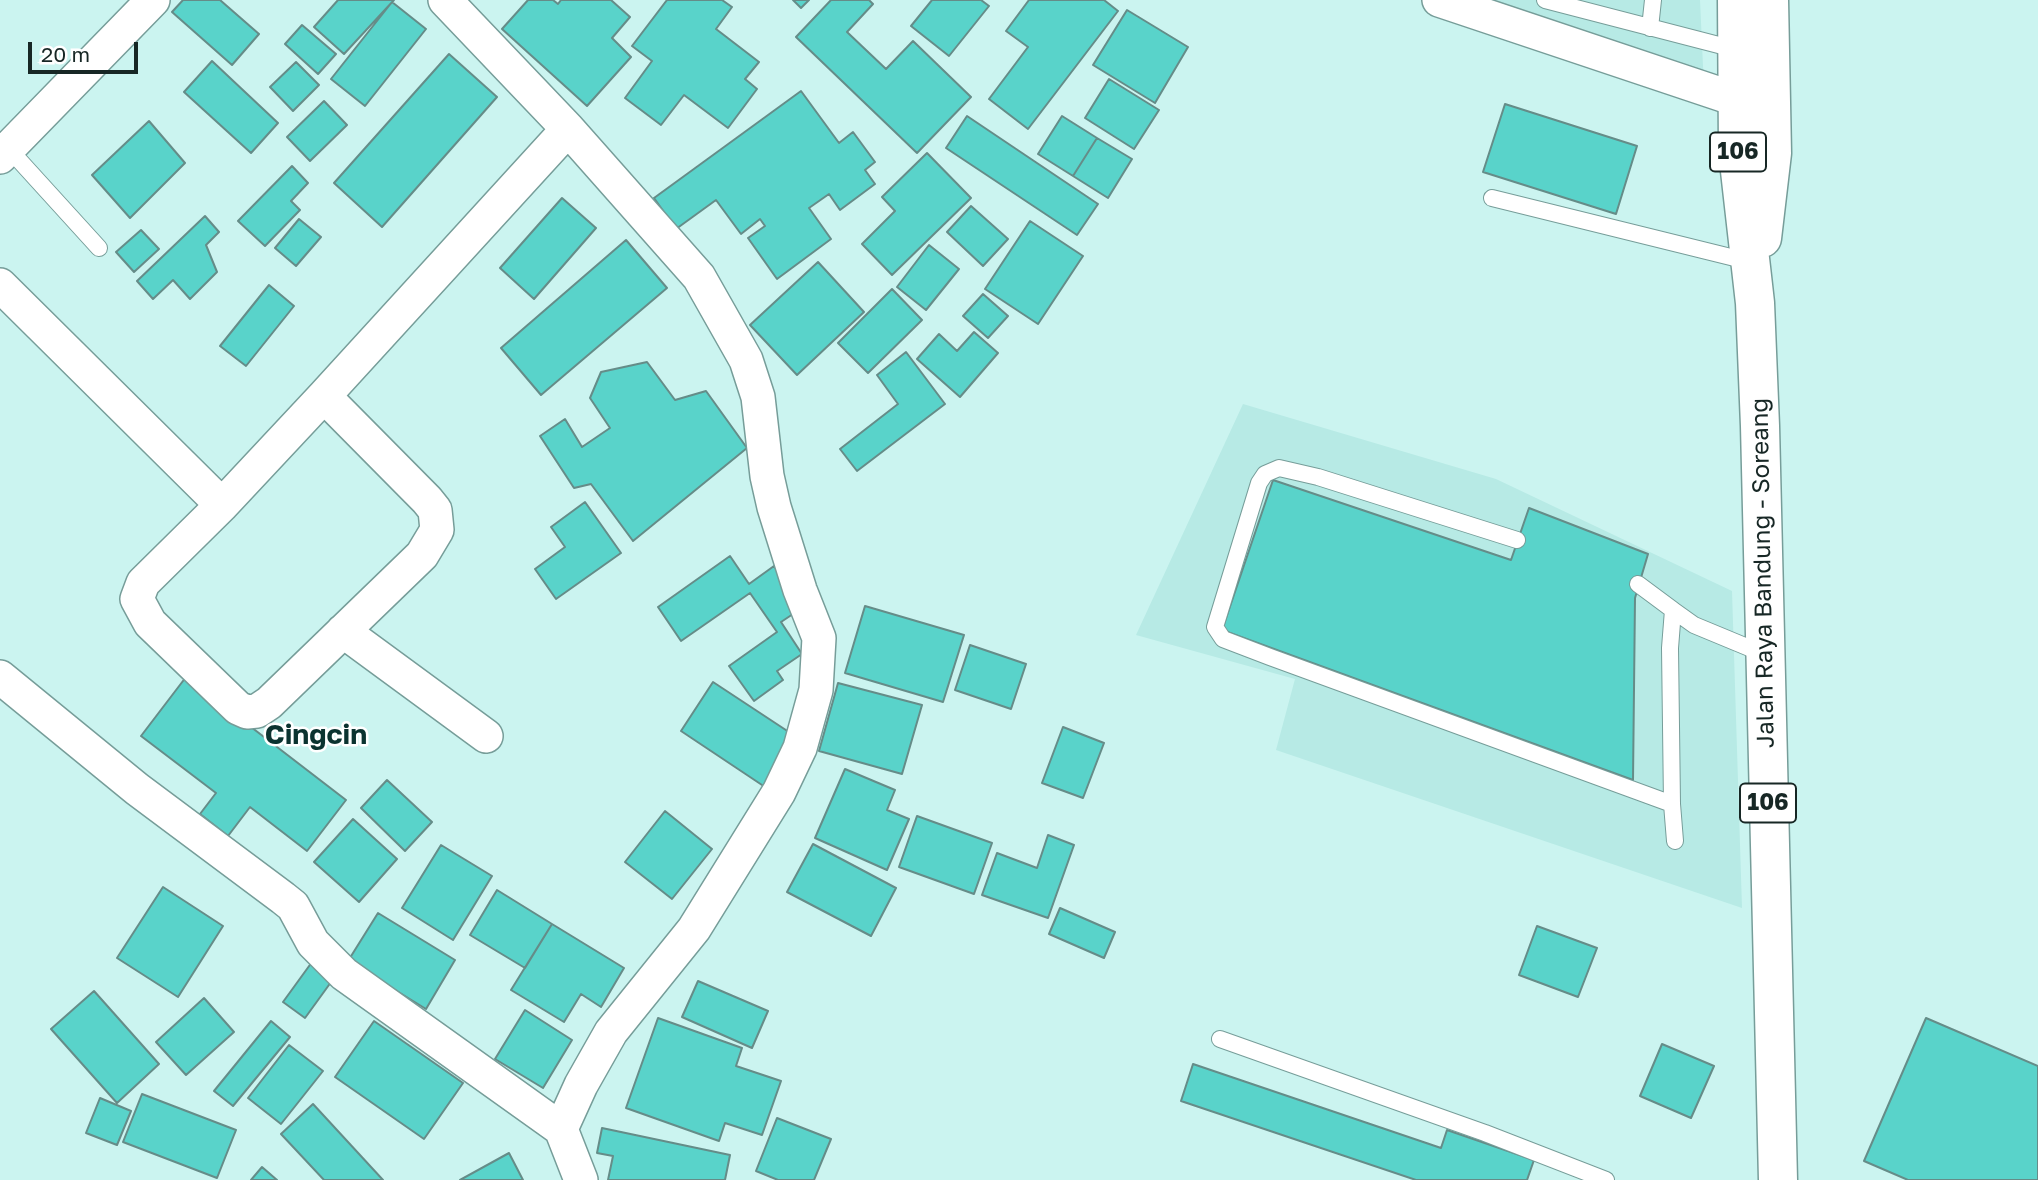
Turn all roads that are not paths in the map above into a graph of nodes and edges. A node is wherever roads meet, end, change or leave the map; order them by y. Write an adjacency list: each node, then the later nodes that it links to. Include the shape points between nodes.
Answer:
1 (153, 0): 12 (street)
2 (445, 0): 11 (street)
3 (1439, 0): 10 (street)
4 (1545, 0): 8 (lane)
5 (1653, 0): 8 (lane)
6 (1737, 0): 9 (main road, Jalan Raya Bandung - Soreang / 106)
7 (1769, 0): 15 (main road, Jalan Raya Bandung - Soreang / 106, via 1772,153)
8 (1650, 28): 9 (lane)
9 (1738, 50): 10 (main road, Jalan Raya Bandung - Soreang / 106)
10 (1738, 100): 15 (main road, Jalan Raya Bandung - Soreang / 106, via 1738,152)
11 (568, 129): 17 (street); 29 (street, via 699,277 746,360 758,397 774,507 819,638 813,702 800,748 779,792 694,929 611,1032)
12 (5, 153): 14 (lane)
13 (1492, 198): 15 (lane)
14 (99, 248)
15 (1754, 262): 23 (main road, Jalan Raya Bandung - Soreang / 106)
16 (0, 285): 18 (street)
17 (324, 396): 18 (street); 22 (street, via 427,500 437,519 435,538 422,555)
18 (222, 505): 22 (street, via 143,583 137,599 169,642 247,712 269,703)
19 (1517, 540): 26 (lane, via 1279,468 1265,474 1259,483 1215,627 1223,639 1269,657)
20 (1638, 584): 21 (lane)
21 (1673, 610): 23 (lane, via 1694,625); 26 (lane)
22 (343, 631): 25 (street)
23 (1764, 654): 32 (main road, Jalan Raya Bandung - Soreang / 106)
24 (0, 677): 29 (street, via 136,789 293,906 313,943 344,974)
25 (486, 736)
26 (1672, 804): 27 (lane)
27 (1675, 841)
28 (1220, 1039): 31 (lane)
29 (561, 1129): 30 (street)
30 (581, 1180)
31 (1606, 1180)
32 (1778, 1180)

